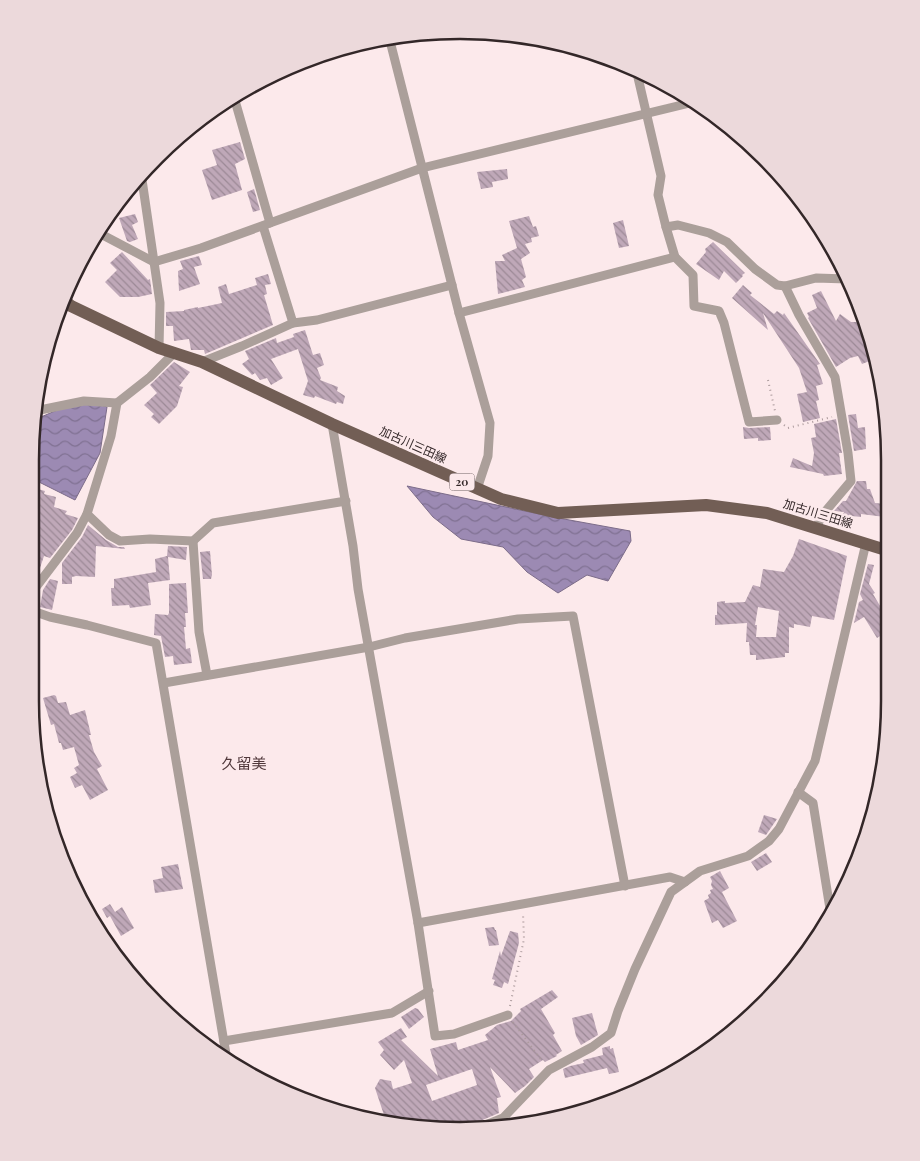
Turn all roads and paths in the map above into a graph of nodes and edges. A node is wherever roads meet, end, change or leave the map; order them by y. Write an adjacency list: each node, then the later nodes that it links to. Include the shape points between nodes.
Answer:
1 (391, 45): 6 (street)
2 (638, 78): 5 (street)
3 (236, 104): 8 (street)
4 (685, 104): 5 (street)
5 (645, 114): 6 (street); 9 (street, via 661,176 658,195)
6 (422, 168): 8 (street); 14 (street)
7 (142, 183): 12 (street)
8 (266, 224): 12 (street); 18 (street)
9 (666, 227): 11 (street); 15 (street, via 678,225 709,233 727,242 777,285)
10 (104, 236): 12 (street)
11 (675, 257): 17 (street); 26 (street, via 693,275 694,306 719,311 722,317 749,422)
12 (154, 262): 19 (street, via 160,303)
13 (840, 279): 15 (street, via 816,278)
14 (452, 285): 17 (street); 18 (street, via 317,320)
15 (785, 286): 25 (street, via 798,315 835,377)
16 (69, 304): 19 (main road, 加古川三田線 / 20)
17 (459, 313): 28 (street, via 490,423 488,456)
18 (293, 323): 21 (street)
19 (159, 348): 20 (main road, 加古川三田線 / 20)
20 (173, 354): 21 (main road, 加古川三田線 / 20); 23 (street)
21 (202, 362): 27 (main road, 加古川三田線 / 20)
22 (768, 380): 26 (path)
23 (117, 403): 24 (street, via 84,401); 30 (street, via 111,436)
24 (42, 410)
25 (841, 414): 26 (path, via 788,428); 31 (street, via 851,481)
26 (777, 420)
27 (332, 424): 28 (main road, 加古川三田線 / 20); 29 (street)
28 (477, 489): 31 (main road, 加古川三田線 / 20, via 501,499 558,513 706,505 767,513)
29 (346, 501): 32 (street, via 213,524); 37 (street)
30 (87, 514): 32 (street, via 120,541 150,538); 35 (street, via 77,534)
31 (816, 527): 33 (main road, 加古川三田線 / 20)
32 (193, 541): 38 (street, via 199,632)
33 (866, 543): 34 (main road, 加古川三田線 / 20); 40 (street, via 815,761)
34 (881, 548)
35 (39, 583)
36 (39, 613): 39 (street, via 156,643)
37 (369, 647): 38 (street); 42 (street, via 518,619 573,616); 45 (street)
38 (207, 674): 39 (street)
39 (164, 683): 48 (street)
40 (798, 792): 41 (street, via 769,841 748,856 700,871); 44 (street, via 813,803)
41 (684, 882): 42 (street, via 670,877); 50 (street, via 671,892 663,908 611,1033)
42 (625, 886): 43 (street)
43 (523, 904): 45 (street); 47 (path, via 524,939)
44 (829, 904)
45 (418, 923): 46 (street)
46 (428, 991): 47 (street, via 435,1036 454,1034); 48 (street, via 392,1013)
47 (508, 1016): 50 (path)
48 (224, 1042): 49 (street)
49 (225, 1051)
50 (549, 1070): 51 (street)
51 (497, 1120)

